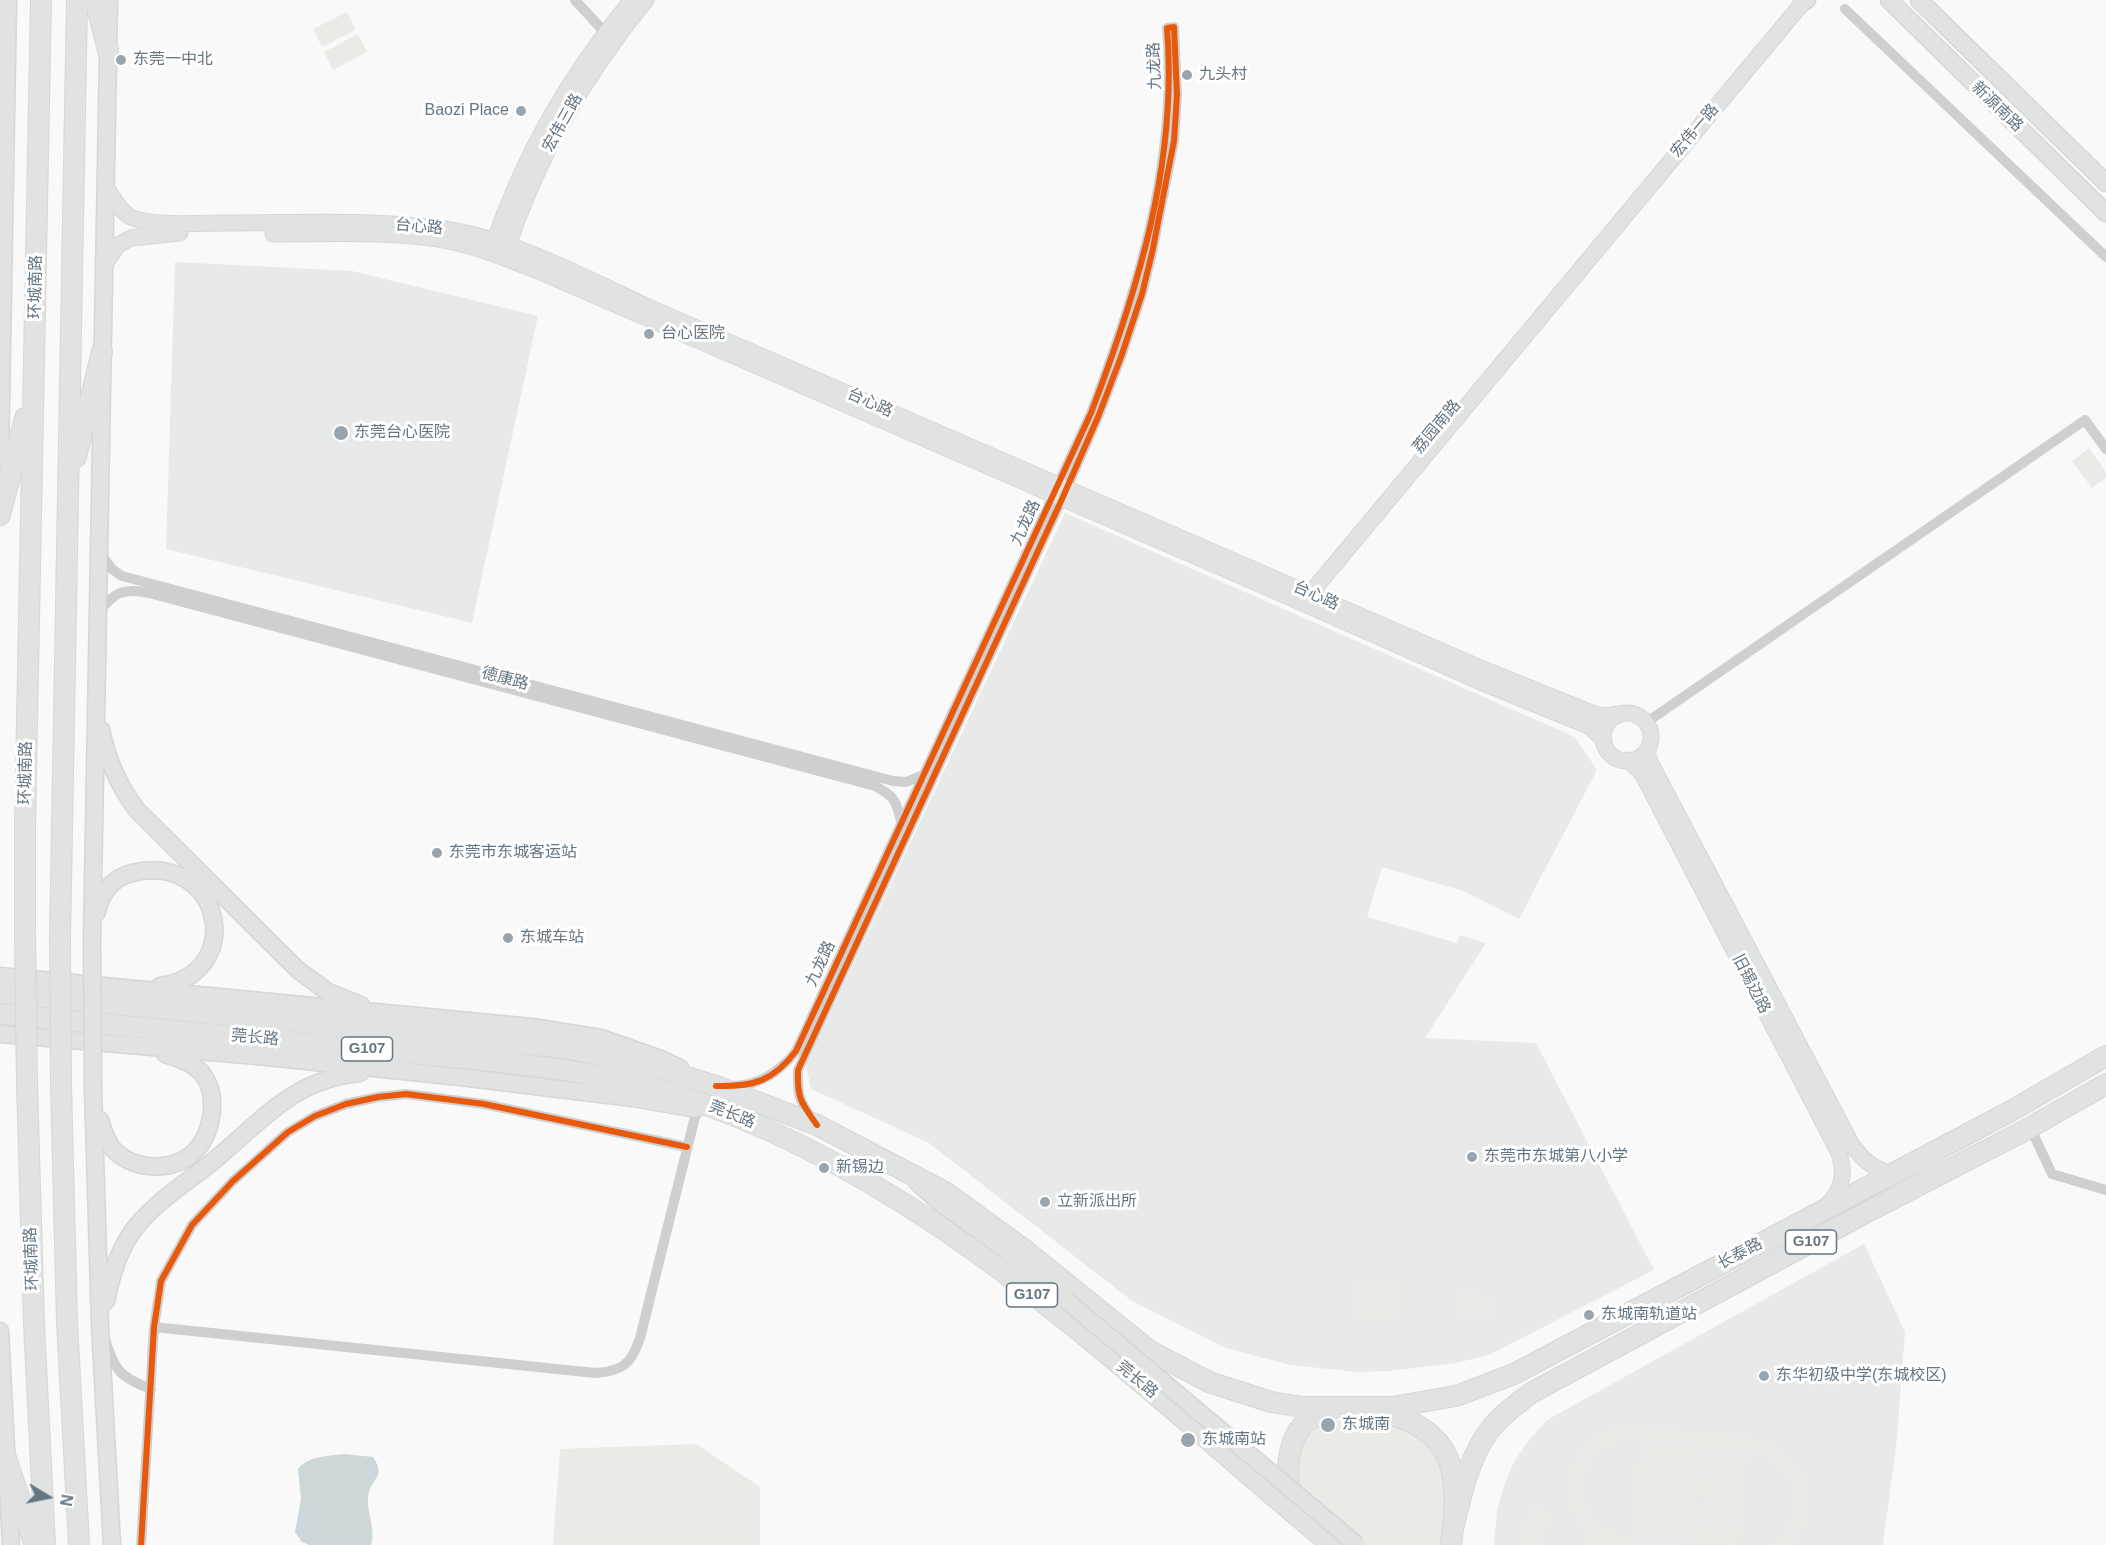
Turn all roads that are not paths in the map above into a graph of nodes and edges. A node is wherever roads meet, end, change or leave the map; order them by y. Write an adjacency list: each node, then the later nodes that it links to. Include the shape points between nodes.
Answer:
1 (8, 0): 13 (main road)
2 (42, 0): 25 (highway, 环城南路)
3 (77, 0): 28 (highway, 环城南路)
4 (95, 0): 15 (highway)
5 (109, 0): 15 (main road)
6 (575, 0): 14 (street)
7 (632, 0): 14 (main road, 宏伟三路)
8 (646, 0): 14 (main road, 宏伟三路)
9 (1889, 0): 19 (main road, 新源南路)
10 (1919, 0): 17 (main road, 新源南路)
11 (1802, 1): 22 (main road, 宏伟一路)
12 (1845, 9): 21 (street)
13 (4, 32): 16 (main road)
14 (610, 38): 20 (main road, 宏伟三路, via 553,139)
15 (108, 50): 18 (main road)
16 (4, 67): 27 (main road)
17 (2106, 183)
18 (106, 188): 20 (main road, 台心路, via 130,216 162,223 436,228 464,232); 23 (main road)
19 (2106, 213)
20 (499, 250): 23 (main road, 台心路, via 392,235 162,233 131,238 118,245); 29 (main road, 台心路, via 535,255)
21 (2106, 257)
22 (1583, 258): 32 (main road, 荔园南路)
23 (105, 264): 24 (main road)
24 (102, 352): 28 (highway); 31 (main road)
25 (34, 387): 30 (highway); 75 (highway, 环城南路, bridge, via 25,933 33,1312)
26 (2106, 449): 36 (street, via 2085,420)
27 (0, 459)
28 (67, 491): 76 (highway, 环城南路, bridge, via 61,1085 67,1322)
29 (1060, 492): 29 (street, 九龙路, via 1121,357 1142,294 1174,141 1174,27 1167,28 1166,141 1134,292); 32 (main road, 台心路); 40 (street, 九龙路); 57 (street, 九龙路, via 798,1070 797,1091)
30 (0, 515)
31 (99, 551): 33 (main road); 40 (street, 德康路, via 112,569 136,580 878,778 906,782)
32 (1302, 597): 35 (main road, 台心路, via 1580,709 1605,716); 37 (main road, 台心路, via 1483,683 1590,726)
33 (97, 612): 34 (main road); 41 (street, 德康路, via 121,592 135,590 159,596 875,786 891,794)
34 (95, 694): 42 (main road); 47 (main road, via 111,767 137,810 312,982 344,999)
35 (1618, 714): 36 (main road, via 1634,713); 37 (main road, via 1607,724)
36 (1647, 722): 38 (main road, via 1651,737)
37 (1604, 740): 39 (main road, via 1611,753)
38 (1648, 748): 39 (main road, via 1640,757); 61 (main road, 旧锡边路, via 1652,766 1852,1145 1869,1164)
39 (1628, 760): 63 (main road, 旧锡边路, via 1642,773 1839,1153 1843,1173 1840,1189)
40 (923, 775): 41 (street, 九龙路)
41 (901, 821): 53 (street, 九龙路, via 796,1051 769,1078 737,1086)
42 (92, 939): 44 (main road, via 101,896 126,875 153,870 176,874 186,878 205,897 211,908 214,932 203,965 189,977 171,984); 54 (main road, bridge)
43 (0, 976): 44 (main road)
44 (125, 987): 47 (main road)
45 (0, 993): 53 (highway, 莞长路 / G107, via 566,1048)
46 (0, 1014): 56 (highway, 莞长路 / G107, via 562,1069 656,1089)
47 (390, 1014): 53 (main road, via 523,1026 601,1038 661,1059)
48 (0, 1034): 49 (main road)
49 (123, 1044): 51 (main road); 54 (main road, via 185,1061 204,1076 212,1103 202,1143 182,1161 169,1165 144,1166 131,1161 107,1140)
50 (2106, 1056): 61 (highway, 长泰路 / G107)
51 (388, 1071): 55 (main road, via 570,1090); 64 (main road, via 346,1074 305,1087 281,1101 140,1221 119,1256)
52 (2106, 1084): 58 (highway, 长泰路 / G107)
53 (716, 1086): 57 (highway, 莞长路 / G107)
54 (93, 1087): 64 (main road)
55 (697, 1109): 56 (main road); 59 (street)
56 (729, 1113): 71 (highway, 莞长路 / G107, via 868,1181 956,1237 1070,1324)
57 (818, 1125): 60 (highway, 莞长路 / G107)
58 (2030, 1127): 62 (street, via 2052,1174); 72 (highway, 长泰路 / G107, via 1531,1394 1489,1431 1467,1474)
59 (687, 1147): 65 (street, via 438,1097 378,1097 346,1104 288,1132 192,1225 161,1281); 65 (street, via 636,1351 628,1364 613,1372)
60 (902, 1168): 69 (highway, 莞长路 / G107, via 945,1192 1026,1251 1150,1351 1176,1366 1209,1382 1271,1402); 80 (main road, 莞长路, bridge)
61 (1891, 1173): 63 (highway, 长泰路 / G107)
62 (2106, 1190)
63 (1820, 1211): 68 (highway, 长泰路 / G107, via 1514,1374 1456,1396 1392,1407)
64 (100, 1325): 67 (street, via 115,1367 130,1381); 77 (main road)
65 (154, 1326): 67 (street)
66 (0, 1331): 70 (main road)
67 (151, 1389): 78 (street)
68 (1360, 1407): 69 (highway, 莞长路 / G107); 72 (highway, via 1408,1420 1440,1442 1453,1472)
69 (1336, 1408): 71 (highway, via 1305,1422 1290,1447 1292,1498)
70 (5, 1455): 73 (main road); 74 (highway)
71 (1304, 1521): 79 (highway, 莞长路 / G107)
72 (1454, 1524): 81 (highway, G107)
73 (11, 1545)
74 (34, 1545)
75 (45, 1545)
76 (79, 1545)
77 (112, 1545)
78 (141, 1545)
79 (1332, 1545)
80 (1357, 1545)
81 (1453, 1545)

